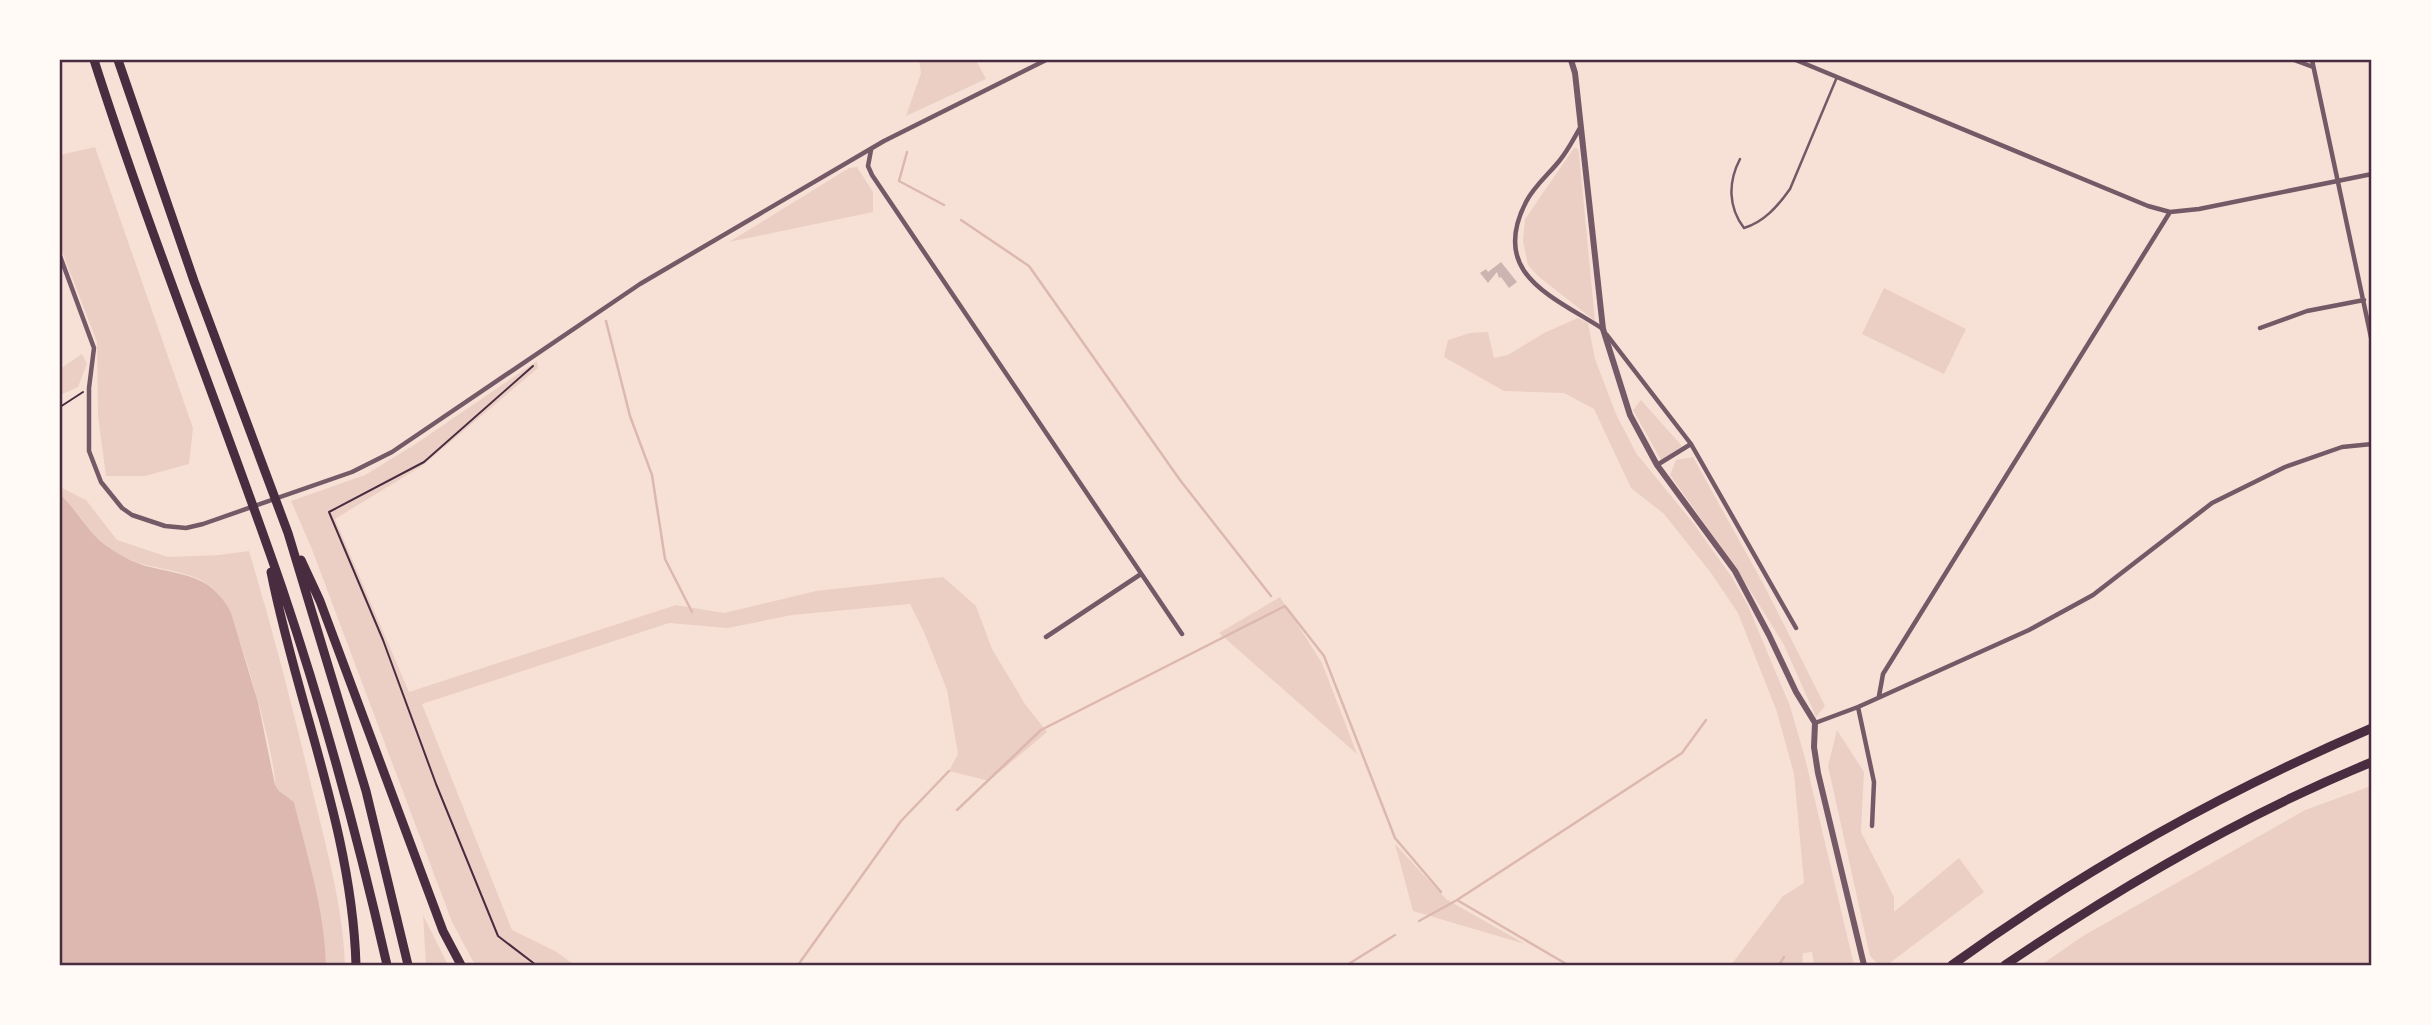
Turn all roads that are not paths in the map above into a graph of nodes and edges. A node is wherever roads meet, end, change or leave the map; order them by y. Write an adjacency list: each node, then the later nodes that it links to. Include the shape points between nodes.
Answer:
1 (94, 60): 25 (highway)
2 (118, 60): 24 (highway)
3 (1046, 60): 11 (street)
4 (1571, 60): 10 (street)
5 (1796, 60): 9 (street)
6 (2294, 60): 8 (street)
7 (2312, 60): 8 (street)
8 (2313, 67): 14 (street)
9 (1837, 77): 12 (lane, via 1790,189 1765,216 1744,228 1731,189); 15 (street)
10 (1581, 127): 19 (street); 19 (street, via 1527,200 1514,236 1517,259 1532,282)
11 (871, 149): 16 (street, via 640,284 408,443 352,472 186,528 154,524 132,515 101,482 89,451 94,348); 26 (street, via 872,176)
12 (1740, 159)
13 (2371, 174): 14 (street)
14 (2337, 180): 15 (street); 17 (street)
15 (2170, 212): 30 (street, via 1883,674)
16 (60, 256)
17 (2364, 300): 18 (street, via 2307,311); 20 (street)
18 (2260, 328)
19 (1604, 330): 21 (street); 23 (street, via 1630,415)
20 (2371, 342)
21 (1691, 444): 23 (street); 27 (street)
22 (2371, 444): 30 (street, via 2342,447 2285,467 2212,503 2093,595 2029,630)
23 (1657, 465): 32 (street, via 1735,571)
24 (288, 533): 38 (highway, via 362,780); 39 (highway, via 320,601 443,931)
25 (266, 543): 36 (highway, via 281,625 337,832); 37 (highway, via 327,732)
26 (1140, 574): 28 (street); 29 (street)
27 (1796, 628)
28 (1182, 634)
29 (1046, 637)
30 (1879, 696): 31 (street)
31 (1858, 707): 32 (street); 35 (street, via 1874,782)
32 (1815, 723): 40 (street, via 1818,773)
33 (2371, 728): 41 (highway, via 2168,827)
34 (2371, 762): 42 (highway, via 2218,835)
35 (1872, 826)
36 (356, 965)
37 (387, 965)
38 (408, 965)
39 (461, 965)
40 (1864, 965)
41 (1952, 965)
42 (2005, 965)

